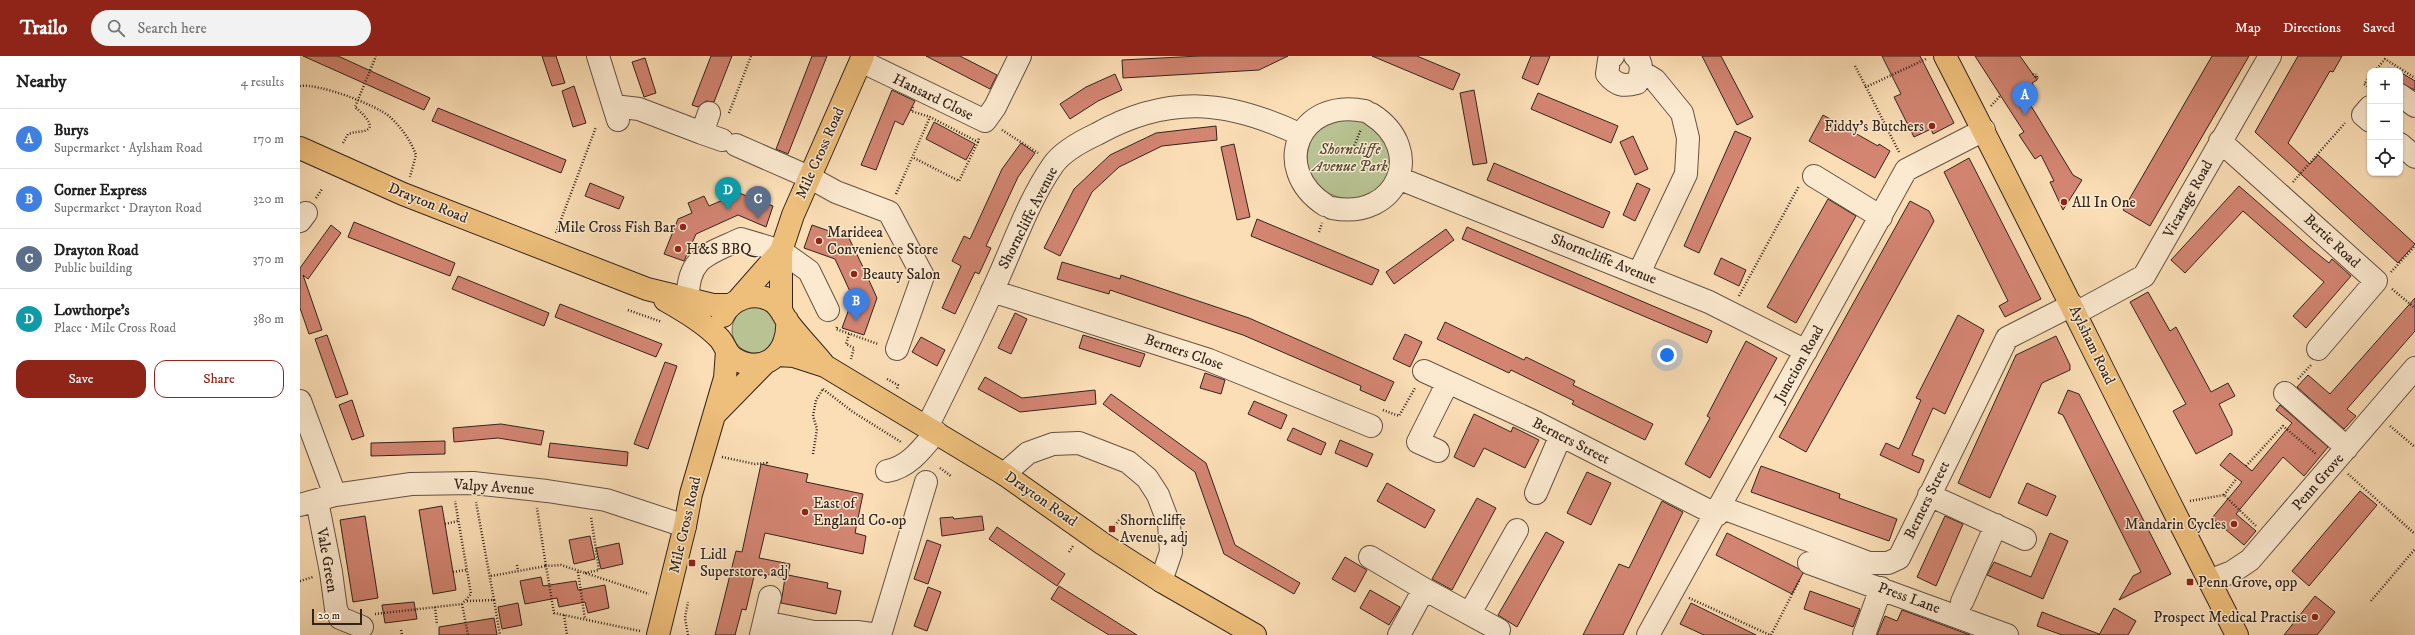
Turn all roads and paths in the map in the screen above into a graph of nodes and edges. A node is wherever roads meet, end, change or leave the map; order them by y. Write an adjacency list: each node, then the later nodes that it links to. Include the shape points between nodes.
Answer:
1 (376, 56): 19 (path)
2 (598, 56): 26 (street, via 616,114 639,109)
3 (751, 56): 26 (path)
4 (1020, 56): 23 (street, via 996,107)
5 (1613, 56): 10 (street, via 1609,60 1607,74 1614,83 1627,86 1637,83)
6 (1932, 56): 17 (path)
7 (1945, 56): 25 (main road, Aylsham Road)
8 (2270, 56): 28 (street, Vicarage Road)
9 (862, 59): 23 (street, Hansard Close); 37 (main road, Mile Cross Road)
10 (1639, 64): 45 (street, via 1682,113 1688,138 1686,174)
11 (1855, 66): 17 (path)
12 (2377, 68): 13 (path, via 2385,58)
13 (2400, 68)
14 (2403, 70): 15 (path)
15 (2415, 78)
16 (300, 86): 19 (path, via 326,89)
17 (1866, 87): 34 (path)
18 (2403, 97): 20 (street)
19 (357, 100): 30 (path, via 355,107 369,120 368,127 365,131 348,134); 35 (path, via 388,116 400,128 416,155)
20 (2415, 106)
21 (2367, 114): 40 (path, via 2351,116)
22 (930, 117): 32 (path)
23 (985, 121): 33 (path, via 1013,135)
24 (596, 127): 42 (path)
25 (1984, 130): 34 (street); 52 (main road, Aylsham Road)
26 (717, 134): 37 (street)
27 (1301, 135): 33 (street, Shorncliffe Avenue, via 1251,114 1211,107 1170,107 1124,119 1080,143); 38 (street, via 1310,123 1335,109 1350,108 1368,112 1391,129 1397,141 1400,153); 38 (street, via 1296,151 1299,178 1311,196 1328,207 1353,211 1378,203 1390,192)
28 (2220, 141): 40 (street, Bertie Road); 52 (street, Vicarage Road, via 2144,276)
29 (978, 142): 32 (path, via 959,181)
30 (343, 143)
31 (300, 148): 47 (main road, Drayton Road, via 404,194)
32 (914, 158): 39 (path)
33 (1053, 164): 48 (street, Shorncliffe Avenue, via 1029,209)
34 (1906, 170): 41 (street, Junction Road)
35 (411, 173)
36 (1814, 176): 41 (street); 54 (path, via 1807,173 1751,271)
37 (809, 178): 44 (main road, Mile Cross Road); 58 (street, via 836,192 889,212 923,276)
38 (1398, 178): 45 (street, Shorncliffe Avenue)
39 (899, 185)
40 (2282, 194): 46 (street, Bertie Road)
41 (1881, 216): 60 (street, Junction Road)
42 (560, 224)
43 (2415, 246): 46 (path)
44 (781, 251): 49 (street, via 742,239 700,258 688,283); 50 (main road, Mile Cross Road); 53 (street, via 809,271); 55 (main road, Mile Cross Road)
45 (1639, 273): 54 (street, Shorncliffe Avenue)
46 (2380, 281): 51 (path); 59 (street)
47 (647, 289): 49 (main road, Drayton Road); 57 (main road, Drayton Road, via 703,324)
48 (992, 291): 71 (street, Berners Close, via 1209,360); 72 (street, Shorncliffe Avenue)
49 (688, 299): 50 (main road, Drayton Road, via 713,305)
50 (734, 302): 55 (main road, Drayton Road, via 754,296 770,300); 57 (main road, via 720,324)
51 (2415, 308)
52 (2074, 309): 87 (street, Berners Street, via 2007,338); 91 (main road, Aylsham Road)
53 (828, 310): 56 (path, via 840,314 836,329)
54 (1731, 312): 60 (street, Shorncliffe Avenue)
55 (784, 315): 61 (main road, via 788,332 786,343); 65 (main road, Drayton Road)
56 (849, 334): 58 (path); 62 (path, via 846,344 854,348)
57 (724, 345): 61 (main road, Drayton Road, via 732,356 745,363); 70 (main road, Mile Cross Road, via 725,378)
58 (897, 349)
59 (2318, 349): 67 (path, via 2318,357)
60 (1806, 351): 92 (street, Junction Road)
61 (771, 359): 65 (main road, Drayton Road, via 794,356); 70 (main road, Mile Cross Road)
62 (851, 359)
63 (2415, 368): 69 (street, Penn Grove)
64 (1424, 372): 66 (street, Berners Street); 71 (path, via 1399,416 1380,409)
65 (821, 376): 72 (main road, Drayton Road); 77 (path, via 823,389 816,400 813,416 817,429)
66 (1448, 382): 73 (street, Berners Street); 75 (street, via 1418,442)
67 (2285, 393): 78 (street)
68 (300, 401): 90 (street, Vale Green)
69 (2376, 414): 74 (path); 78 (street, Penn Grove)
70 (714, 415): 96 (main road, Mile Cross Road, via 691,494)
71 (1371, 426)
72 (931, 430): 81 (street, via 919,453 900,469); 82 (main road, Drayton Road); 140 (street, via 928,474)
73 (1561, 435): 86 (street); 92 (street, Berners Street)
74 (2415, 447)
75 (1438, 451)
76 (717, 453): 79 (path, via 726,458 755,464 768,463)
77 (813, 454)
78 (2338, 460): 80 (path, via 2283,426); 98 (path, via 2363,490); 99 (street, Penn Grove)
79 (767, 466)
80 (2246, 466)
81 (887, 471)
82 (1004, 474): 112 (main road, Drayton Road, via 1120,556); 112 (street, via 1028,453 1053,444 1078,443 1128,462 1147,478 1158,494 1169,524 1171,552)
83 (2237, 478): 88 (path)
84 (462, 483): 85 (street, Valpy Avenue, via 504,494); 90 (street, Valpy Avenue, via 411,484); 93 (path); 111 (path)
85 (533, 489): 89 (street, Valpy Avenue); 105 (path)
86 (1536, 493)
87 (1929, 495): 92 (street, Berners Street, via 1899,558 1893,562 1878,564 1868,563); 95 (street)
88 (2224, 495): 91 (path); 99 (path)
89 (587, 496): 96 (street, Valpy Avenue); 110 (path, via 599,570)
90 (317, 500): 130 (street, Vale Green, via 336,609 340,618)
91 (2170, 504): 113 (main road, Aylsham Road)
92 (1719, 511): 116 (street, Junction Road)
93 (458, 521): 94 (path); 106 (path)
94 (445, 524)
95 (1996, 525): 100 (street); 122 (street)
96 (686, 526): 119 (main road, Mile Cross Road)
97 (1517, 530): 126 (street)
98 (2415, 534)
99 (2270, 538): 113 (street, Penn Grove, via 2250,560 2232,572)
100 (2025, 539)
101 (2415, 549): 123 (path)
102 (1370, 557): 115 (street)
103 (1809, 563): 114 (street, Press Lane); 144 (path)
104 (516, 565): 107 (path)
105 (546, 566): 107 (path); 109 (path, via 561,565); 127 (path, via 554,613)
106 (466, 570): 108 (path); 121 (path, via 470,594)
107 (518, 571): 111 (path)
108 (453, 572)
109 (578, 572): 110 (path); 128 (path)
110 (582, 573): 119 (path)
111 (491, 576): 120 (path)
112 (1160, 581): 141 (main road, Drayton Road)
113 (2209, 581): 147 (main road, Aylsham Road)
114 (1881, 588): 145 (street); 146 (street, Press Lane)
115 (1424, 589): 126 (street); 142 (street)
116 (1673, 591): 143 (street, Junction Road); 144 (path)
117 (689, 594): 139 (path, via 685,618)
118 (770, 597): 131 (street)
119 (667, 599): 134 (main road, Mile Cross Road)
120 (494, 600): 121 (path); 137 (path)
121 (467, 601): 124 (path)
122 (1962, 602)
123 (2371, 602)
124 (462, 604): 125 (path); 136 (path)
125 (435, 607): 129 (path); 130 (path, via 361,615)
126 (1470, 613): 133 (street)
127 (564, 615): 128 (path); 138 (path)
128 (585, 619): 134 (path)
129 (437, 625)
130 (362, 627)
131 (763, 628): 140 (street)
132 (401, 630): 135 (path)
133 (1499, 630)
134 (653, 634)
135 (402, 635)
136 (468, 635)
137 (500, 635)
138 (567, 635)
139 (688, 635)
140 (879, 635)
141 (1255, 635)
142 (1399, 635)
143 (1648, 635)
144 (1771, 635)
145 (1864, 635)
146 (2007, 635)
147 (2237, 635)

